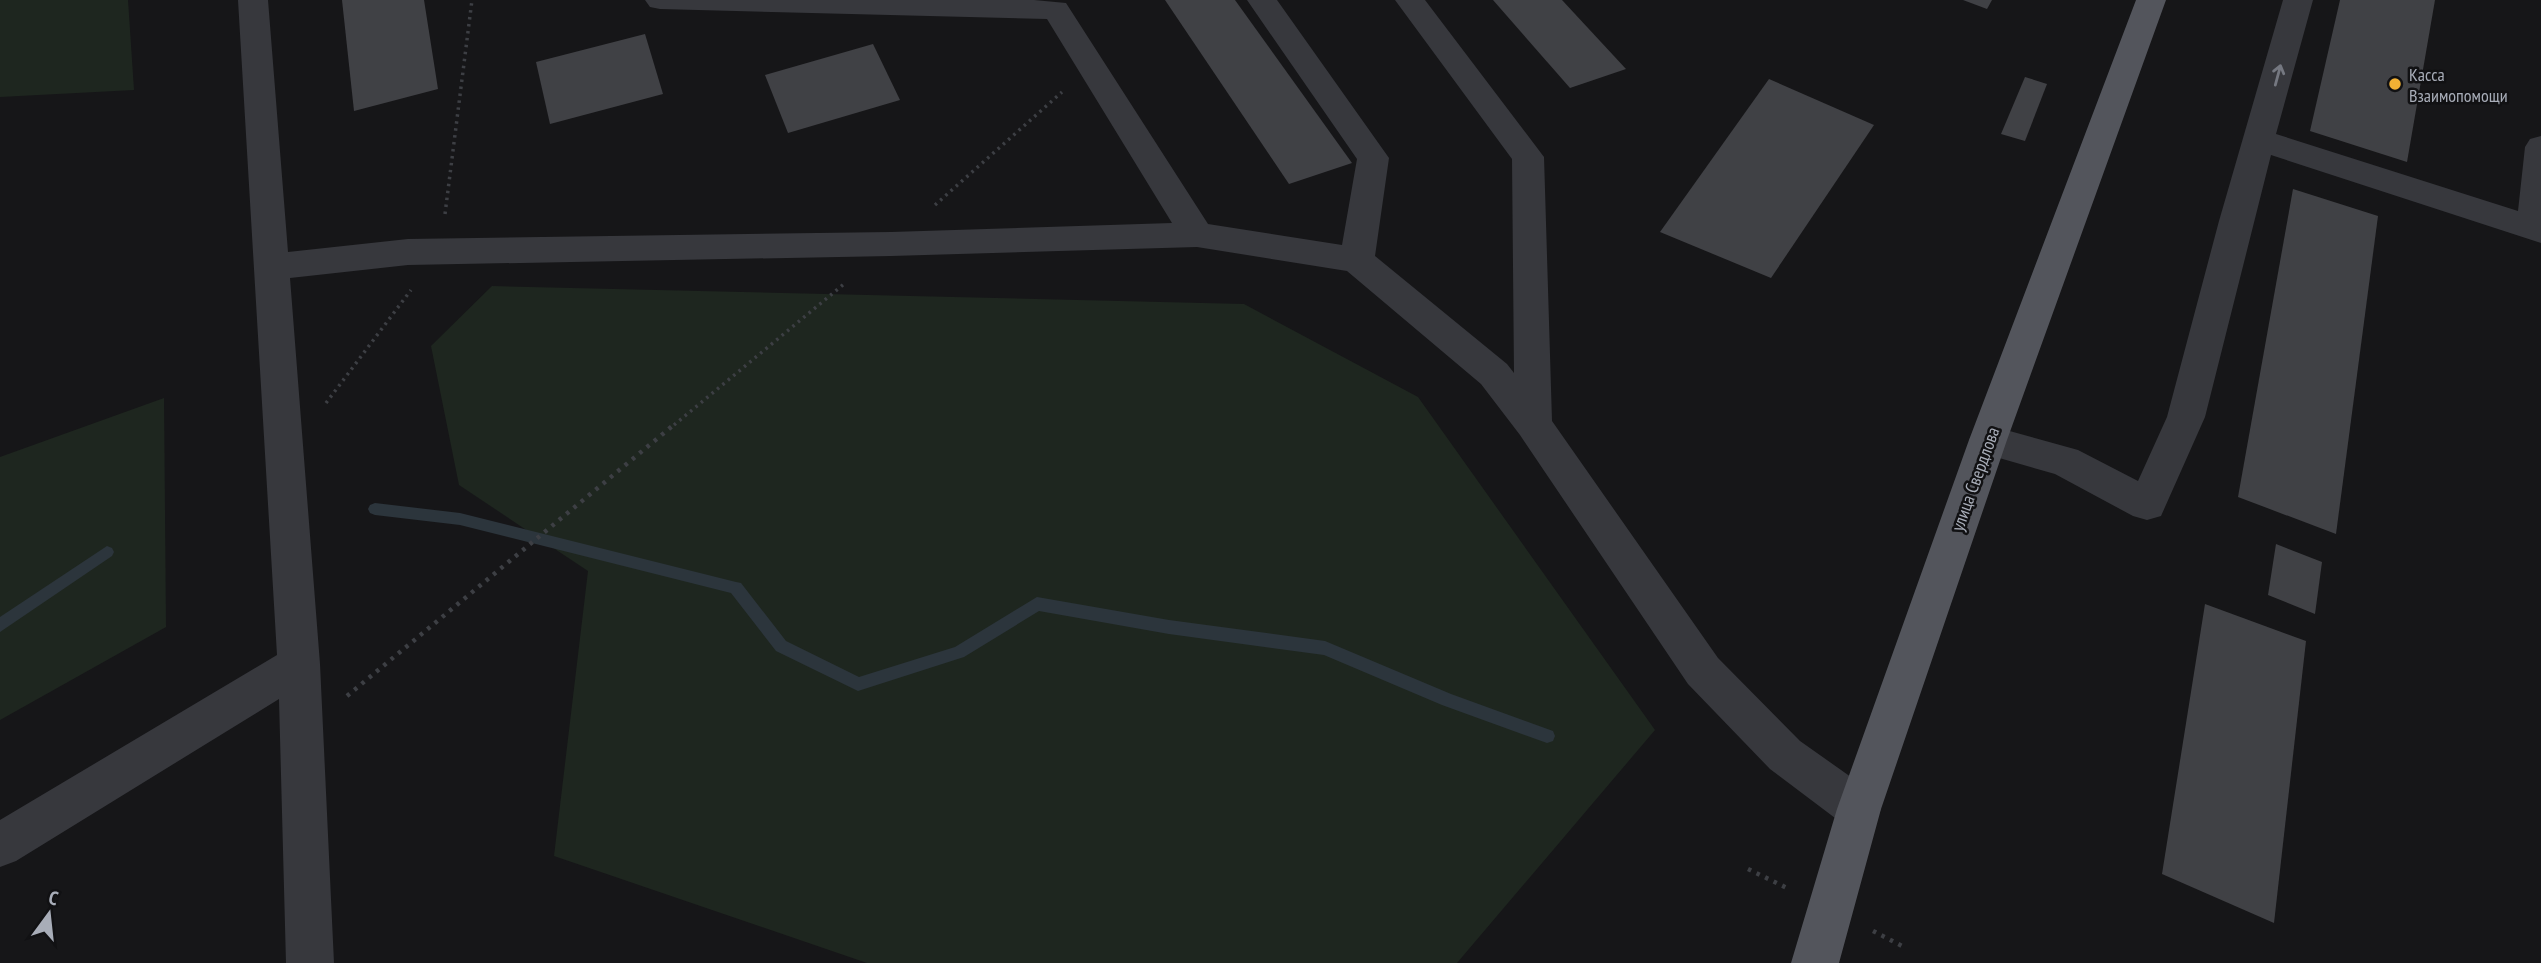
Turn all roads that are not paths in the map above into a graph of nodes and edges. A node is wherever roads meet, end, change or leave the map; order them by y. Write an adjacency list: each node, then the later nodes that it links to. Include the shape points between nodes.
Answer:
1 (253, 0): 12 (street)
2 (660, 0): 10 (street, via 1056,10)
3 (1262, 0): 11 (street, via 1373,158)
4 (1410, 0): 13 (street, via 1528,157)
5 (2151, 0): 14 (main road, улица Свердлова)
6 (2298, 0): 7 (street, one-way to 6)
7 (2259, 140): 9 (street); 14 (street, via 2186,417 2147,504 2065,461)
8 (2541, 147): 9 (street)
9 (2537, 230)
10 (1197, 235): 11 (street); 12 (street, via 408,252)
11 (1357, 260): 13 (street, via 1494,374)
12 (270, 267): 15 (street)
13 (1533, 424): 16 (street, via 1703,671 1785,755)
14 (1988, 439): 16 (main road, улица Свердлова)
15 (299, 664): 17 (street); 18 (street)
16 (1858, 809): 19 (main road, улица Свердлова)
17 (0, 845)
18 (310, 963)
19 (1815, 963)

